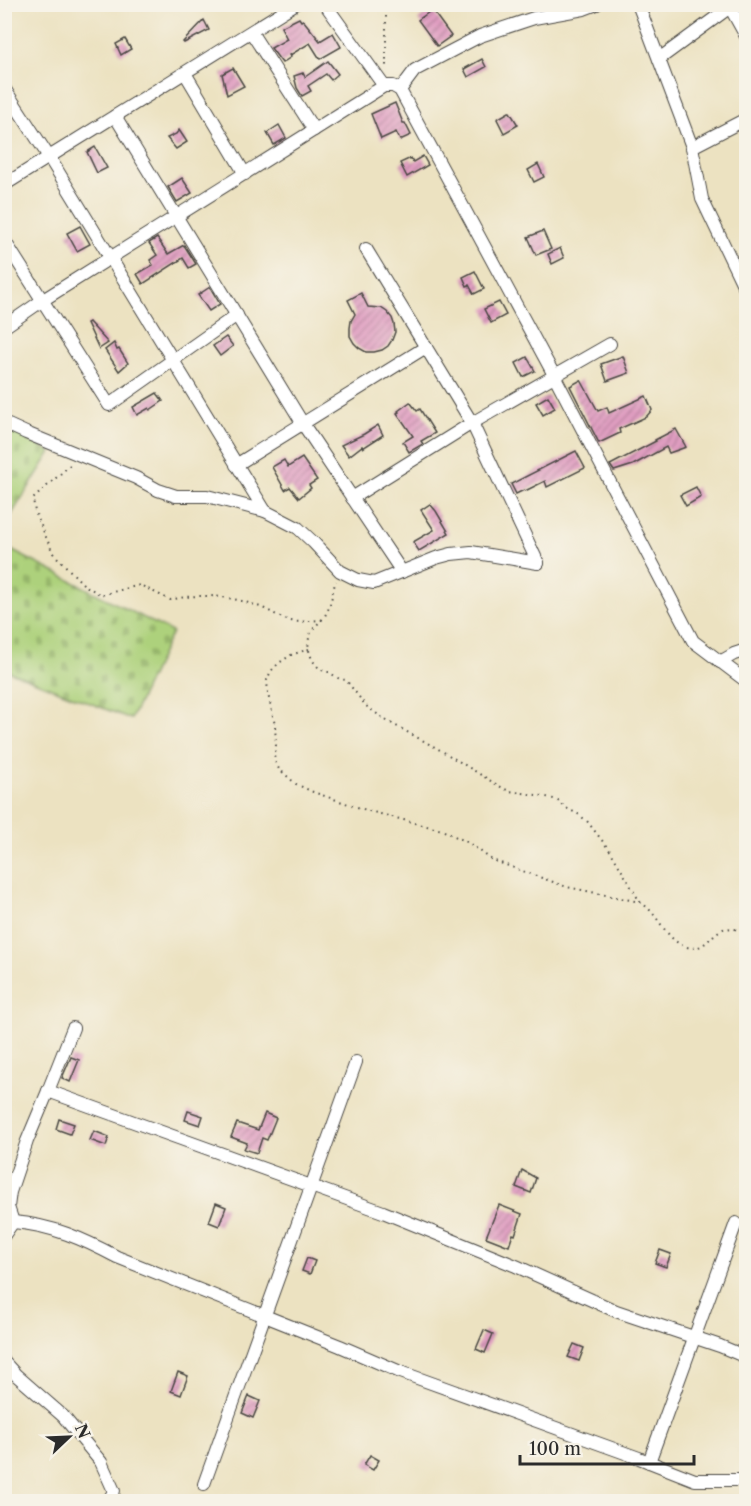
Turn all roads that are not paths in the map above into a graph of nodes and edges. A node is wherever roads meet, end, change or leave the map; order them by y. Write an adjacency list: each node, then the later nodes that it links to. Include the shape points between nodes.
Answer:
1 (295, 4): 5 (street)
2 (325, 4): 9 (street)
3 (597, 4): 11 (street, via 534,18 480,36 416,70)
4 (638, 4): 7 (street)
5 (251, 32): 8 (street); 14 (street)
6 (747, 36): 7 (street, via 730,7)
7 (659, 59): 15 (street)
8 (185, 73): 12 (street); 17 (street)
9 (385, 86): 11 (street); 14 (street)
10 (4, 88): 16 (street)
11 (400, 90): 30 (street)
12 (115, 117): 16 (street); 19 (street)
13 (747, 119): 15 (street)
14 (314, 130): 17 (street)
15 (692, 147): 23 (street, via 702,199)
16 (49, 157): 18 (street); 22 (street)
17 (245, 174): 19 (street)
18 (4, 184)
19 (176, 217): 22 (street); 25 (street)
20 (4, 240): 24 (street)
21 (366, 249): 28 (street)
22 (110, 258): 24 (street); 29 (street)
23 (747, 291)
24 (43, 300): 26 (street); 29 (street, via 110,405)
25 (237, 315): 29 (street); 33 (street)
26 (4, 327)
27 (610, 344): 30 (street)
28 (426, 347): 32 (street); 33 (street)
29 (172, 360): 34 (street)
30 (554, 375): 32 (street); 39 (street, via 693,641)
31 (4, 423): 36 (street, via 158,490 176,496 207,496)
32 (472, 423): 35 (street); 37 (street, via 538,563 471,552 436,558)
33 (303, 424): 34 (street); 35 (street)
34 (236, 465): 36 (street)
35 (352, 498): 37 (street)
36 (265, 511): 37 (street, via 297,528 340,571 358,580 375,584)
37 (402, 572)
38 (747, 650): 39 (street)
39 (720, 662): 40 (street)
40 (747, 681)
41 (73, 1028): 43 (street)
42 (356, 1062): 44 (street)
43 (48, 1091): 44 (street); 45 (street, via 10,1192 8,1207)
44 (311, 1186): 48 (street); 49 (street, via 516,1266 616,1311)
45 (13, 1222): 47 (street); 48 (street, via 50,1228 84,1240)
46 (736, 1223): 49 (street)
47 (4, 1235)
48 (265, 1316): 52 (street, via 398,1371); 54 (street)
49 (694, 1338): 50 (street); 52 (street)
50 (747, 1357)
51 (4, 1362): 57 (street, via 63,1416 101,1462 114,1491)
52 (650, 1462): 53 (street, via 695,1480)
53 (747, 1480)
54 (204, 1484)
55 (4, 1500): 56 (street)
56 (10, 1502)
57 (108, 1502)

